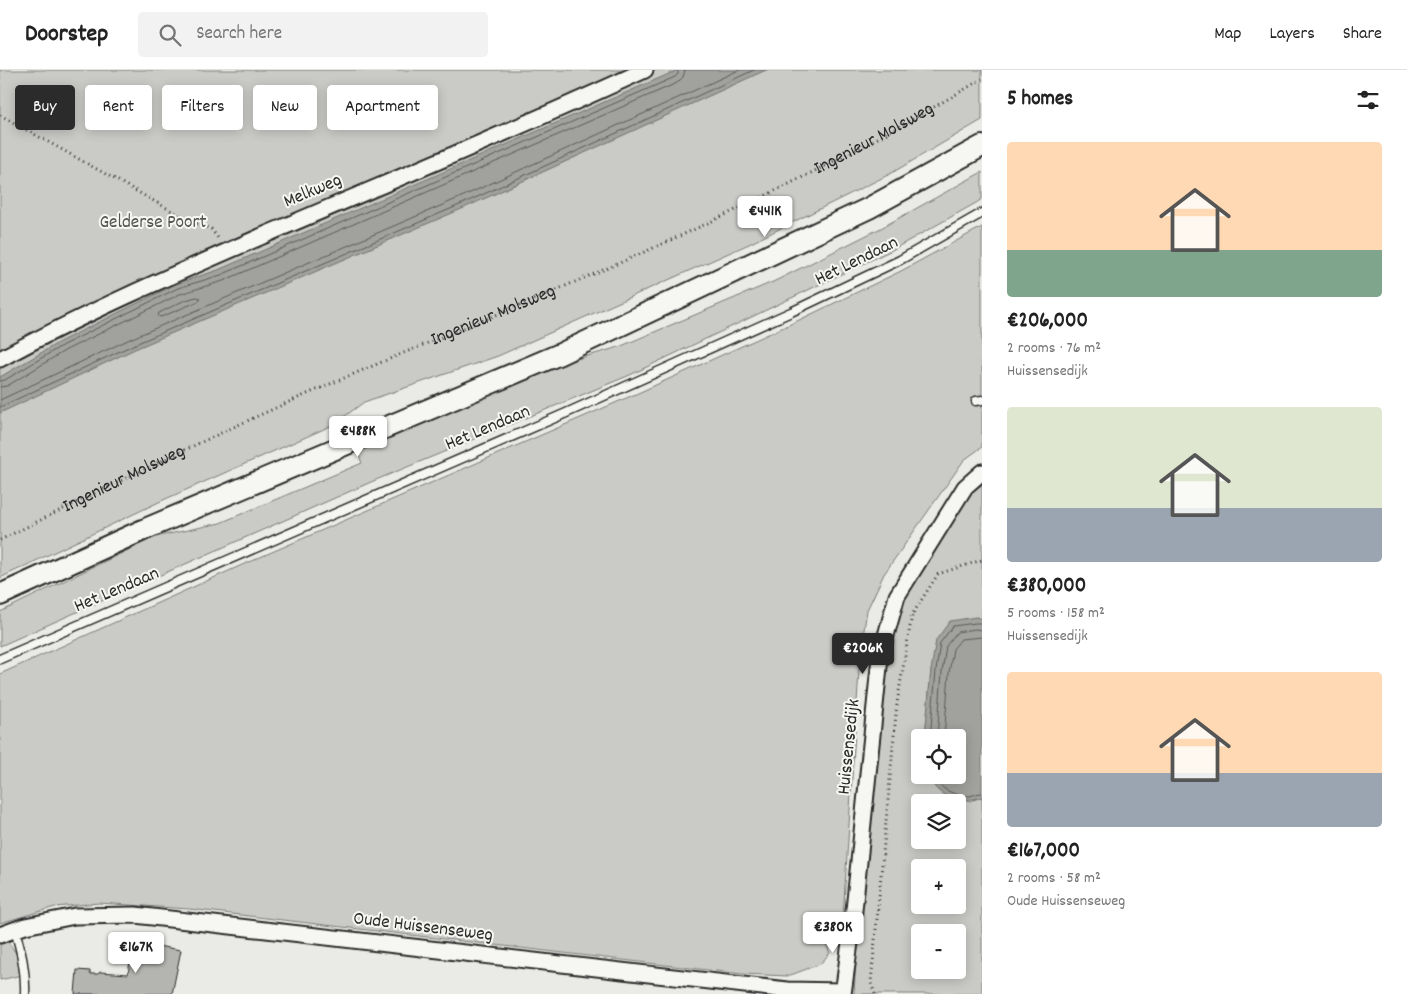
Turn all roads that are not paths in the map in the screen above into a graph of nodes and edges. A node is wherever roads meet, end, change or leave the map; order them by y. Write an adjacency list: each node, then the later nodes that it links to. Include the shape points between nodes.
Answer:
1 (645, 70): 4 (street, Melkweg, via 228,250)
2 (982, 146): 6 (main road, via 869,208 560,354 143,530)
3 (982, 213): 7 (lane, Het Lendaan, via 900,260 791,312)
4 (0, 359)
5 (982, 472): 10 (street, Huissensedijk, via 965,487 897,596 880,657)
6 (0, 595)
7 (0, 659)
8 (15, 930): 9 (street, Oude Huissenseweg); 10 (street, Oude Huissenseweg, via 75,916 135,915 786,990); 11 (lane, via 24,962)
9 (0, 935)
10 (843, 992)
11 (25, 994)

